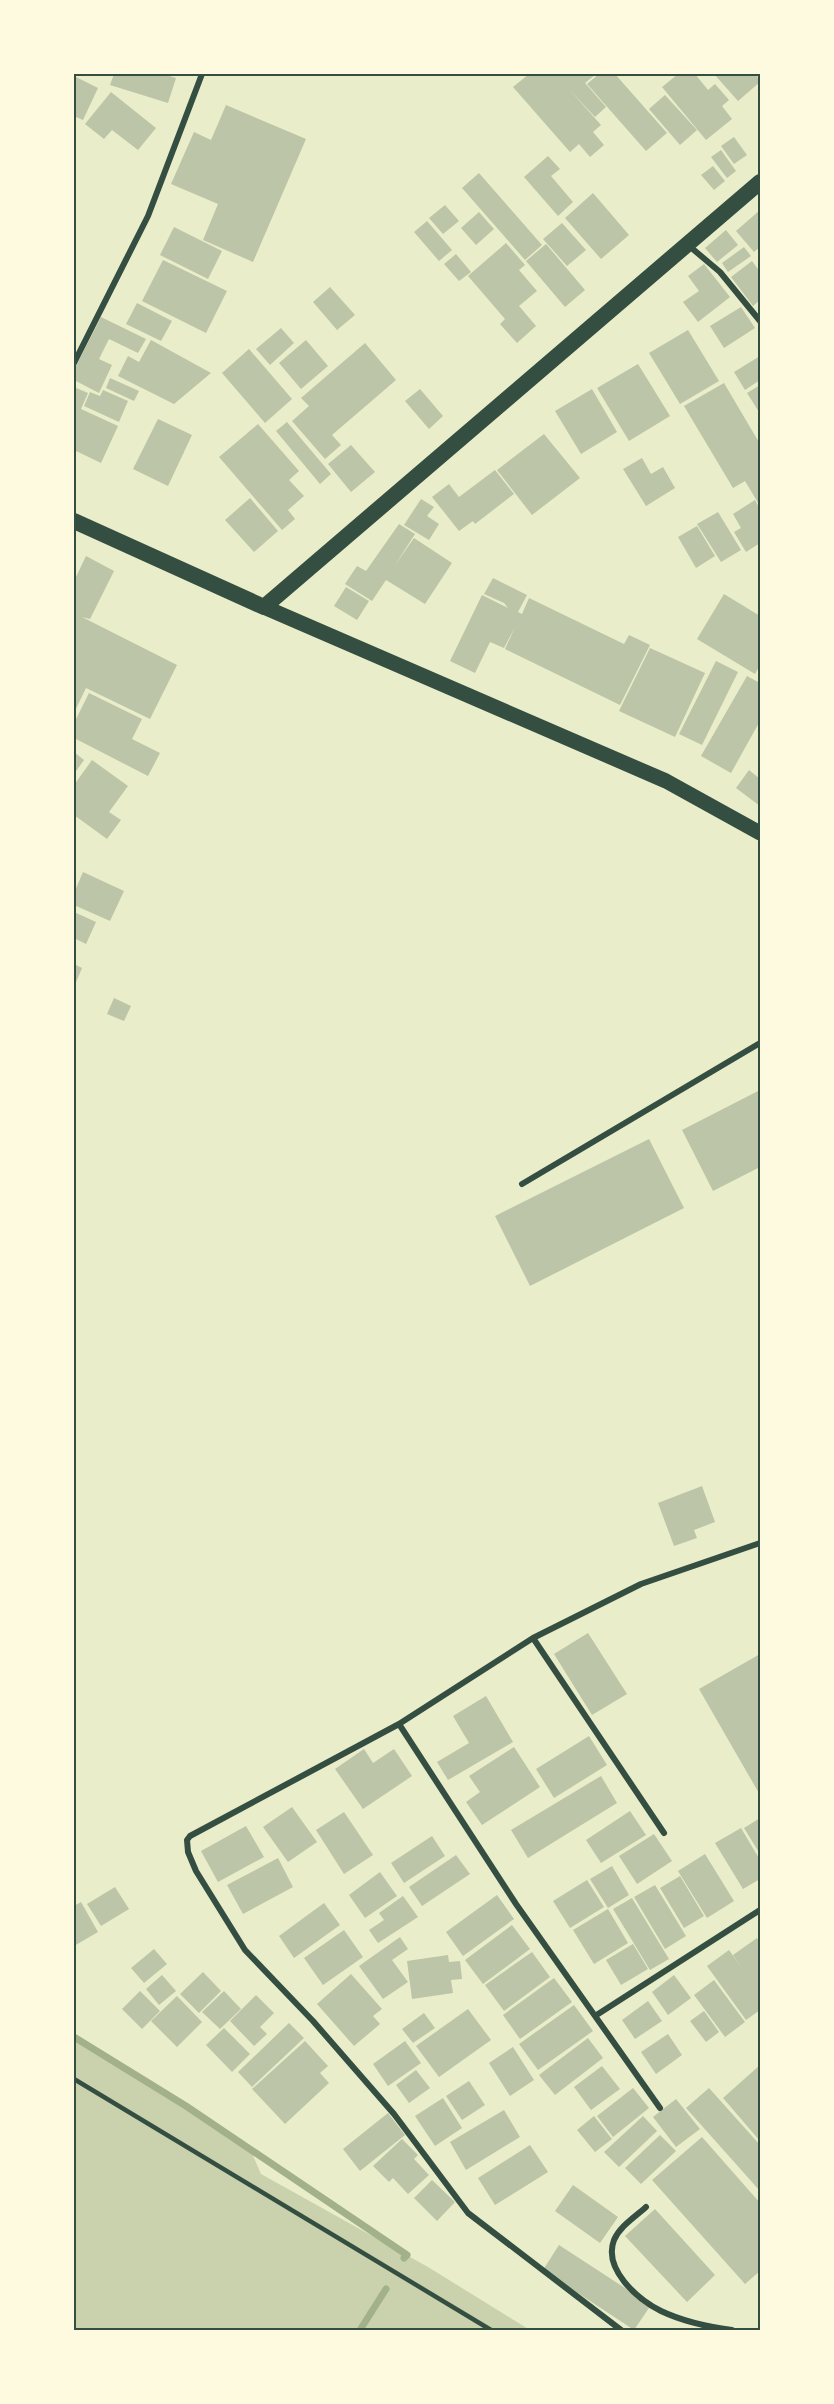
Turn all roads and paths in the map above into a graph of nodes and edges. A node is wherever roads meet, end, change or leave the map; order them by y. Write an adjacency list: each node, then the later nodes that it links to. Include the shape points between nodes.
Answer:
1 (202, 74): 5 (street, via 148,216)
2 (760, 182): 3 (highway)
3 (687, 245): 4 (street, via 720,272); 7 (highway)
4 (760, 321)
5 (74, 363)
6 (74, 520): 7 (highway)
7 (264, 608): 8 (main road, via 666,782)
8 (760, 833)
9 (760, 1043): 10 (street)
10 (522, 1184)
11 (760, 1543): 12 (street, via 640,1584)
12 (534, 1638): 13 (street); 14 (street)
13 (399, 1724): 16 (street, via 516,1904); 21 (street, via 190,1836 188,1852 244,1950 394,2114 468,2213)
14 (664, 1833)
15 (760, 1911): 16 (street)
16 (595, 2016): 18 (street)
17 (74, 2079): 20 (lane)
18 (660, 2108)
19 (646, 2207): 22 (street, via 615,2239 611,2253 618,2272 643,2299 662,2311)
20 (491, 2331)
21 (621, 2331)
22 (732, 2331)

